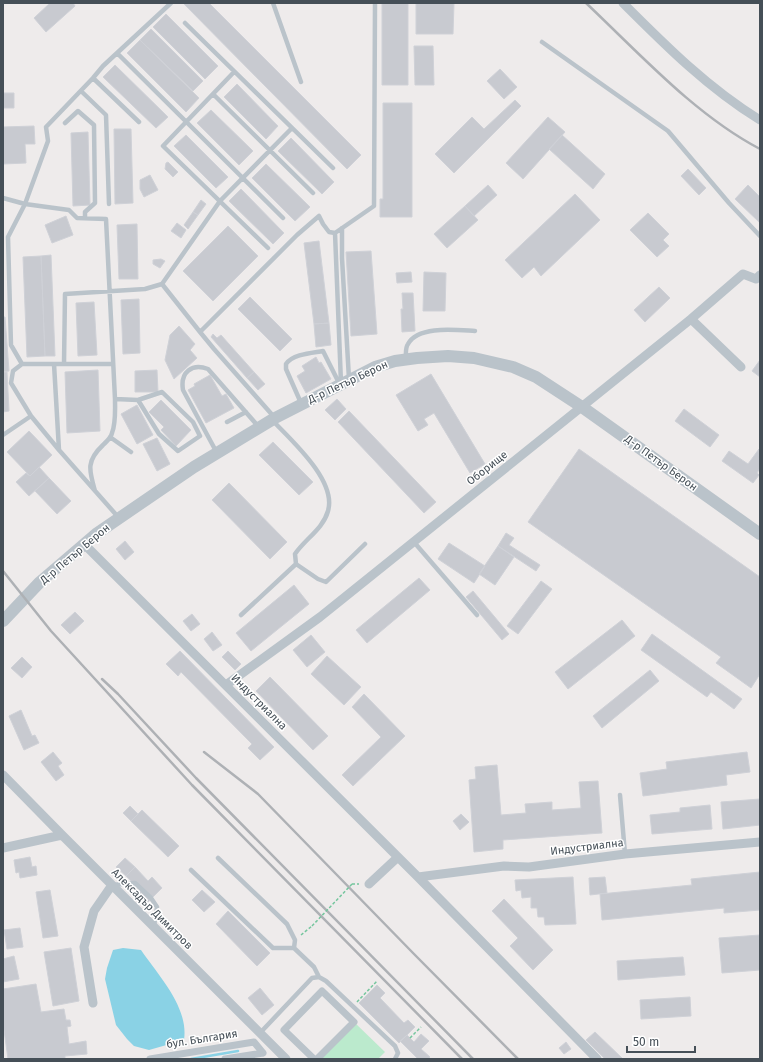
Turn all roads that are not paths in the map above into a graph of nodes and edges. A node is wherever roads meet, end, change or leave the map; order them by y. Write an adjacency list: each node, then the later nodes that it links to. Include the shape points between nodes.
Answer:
1 (171, 3): 7 (lane)
2 (273, 3): 10 (lane)
3 (375, 3): 28 (lane, via 374,206)
4 (622, 3): 13 (street, via 706,83)
5 (185, 23): 8 (lane)
6 (542, 42): 30 (lane, via 668,131)
7 (116, 53): 9 (lane); 15 (lane)
8 (234, 72): 12 (lane); 17 (lane)
9 (93, 78): 11 (lane); 14 (lane)
10 (301, 82)
11 (81, 91): 24 (lane, via 46,127 48,141); 25 (lane, via 106,115)
12 (213, 94): 15 (lane); 18 (lane)
13 (760, 120)
14 (139, 122)
15 (186, 122): 20 (lane); 23 (lane, via 163,146)
16 (65, 123): 26 (lane, via 78,111 94,125 95,203 85,212)
17 (292, 128): 18 (lane); 19 (lane)
18 (270, 150): 20 (lane); 21 (lane)
19 (333, 168)
20 (242, 178): 23 (lane); 27 (lane)
21 (313, 192)
22 (3, 198): 24 (lane)
23 (220, 201): 31 (lane); 33 (lane)
24 (25, 204): 26 (lane, via 69,210 77,218); 39 (lane, via 8,237 11,345)
25 (109, 204)
26 (85, 218): 34 (lane, via 106,219)
27 (283, 218)
28 (342, 228): 29 (lane); 44 (lane)
29 (335, 233): 37 (lane, via 329,232 319,216); 44 (lane)
30 (760, 236)
31 (268, 248)
32 (760, 275): 35 (street, Оборище, via 756,279 743,274)
33 (162, 284): 34 (lane, via 145,289); 37 (lane)
34 (110, 292): 41 (lane, via 65,294); 42 (lane)
35 (691, 319): 43 (street); 48 (street, Оборище)
36 (475, 331): 38 (lane, via 436,330 422,333 408,343)
37 (200, 332): 51 (lane)
38 (406, 359): 44 (street, Д-р Петър Берон, via 384,364); 48 (street, Д-р Петър Берон, via 448,356 474,358 513,367 536,377)
39 (22, 364): 40 (lane); 50 (lane, via 13,371 11,383)
40 (54, 364): 41 (lane); 56 (lane)
41 (64, 364): 42 (lane)
42 (113, 364): 45 (lane)
43 (741, 367)
44 (343, 384): 47 (street, Д-р Петър Берон); 47 (lane, via 323,351 288,360 286,369)
45 (115, 399): 46 (lane); 55 (lane, via 114,424)
46 (138, 400): 46 (lane, via 159,434 178,451 200,436 193,422 162,392)
47 (301, 405): 51 (street, Д-р Петър Берон)
48 (582, 407): 61 (street, Д-р Петър Берон); 62 (street, Оборище)
49 (246, 412): 52 (lane); 53 (lane); 58 (lane, via 208,369 194,367 186,373 183,390)
50 (31, 416): 54 (lane); 56 (lane)
51 (273, 419): 53 (street, Д-р Петър Берон); 65 (lane, via 321,476 330,498 328,512 317,532 303,543 295,554)
52 (227, 422)
53 (259, 428): 58 (street, Д-р Петър Берон)
54 (3, 435)
55 (110, 437): 57 (lane); 59 (lane, via 91,460 91,475)
56 (58, 450): 59 (lane)
57 (131, 452)
58 (217, 453): 60 (street, Д-р Петър Берон)
59 (96, 492): 60 (lane)
60 (119, 518): 63 (street, Д-р Петър Берон)
61 (760, 534)
62 (413, 541): 66 (lane); 69 (street, Оборище, via 320,617)
63 (84, 544): 68 (street, Д-р Петър Берон, via 40,582); 69 (street, Индустриална)
64 (365, 544): 65 (lane, via 326,582)
65 (296, 564): 67 (lane)
66 (477, 615)
67 (241, 616)
68 (3, 621)
69 (226, 685): 76 (street, Индустриална)
70 (3, 775): 72 (street, Алексадър Димитров)
71 (620, 795): 75 (lane)
72 (62, 835): 74 (street); 81 (street, Алексадър Димитров)
73 (760, 842): 75 (street, Индустриална)
74 (3, 848)
75 (625, 854): 79 (street, Индустриална)
76 (398, 857): 79 (street, Индустриална); 80 (street)
77 (218, 858): 83 (lane, via 287,924 295,940)
78 (191, 870): 83 (lane, via 273,948)
79 (418, 877): 93 (street, Индустриална)
80 (369, 884)
81 (112, 885): 82 (street, Алексадър Димитров); 82 (lane, via 135,883 151,898 157,907); 85 (street, via 94,911 84,947)
82 (154, 928): 86 (street, Алексадър Димитров)
83 (294, 948): 84 (lane, via 314,967)
84 (319, 977): 86 (lane, via 312,978); 92 (lane, via 395,1046 398,1053)
85 (93, 1003)
86 (260, 1033): 89 (street, Алексадър Димитров)
87 (150, 1059): 88 (street, бул. България, via 254,1042 263,1053)
88 (225, 1059)
89 (286, 1059)
90 (314, 1059): 91 (street, via 284,1030 322,991 354,1022)
91 (317, 1059)
92 (395, 1059)
93 (597, 1059)

